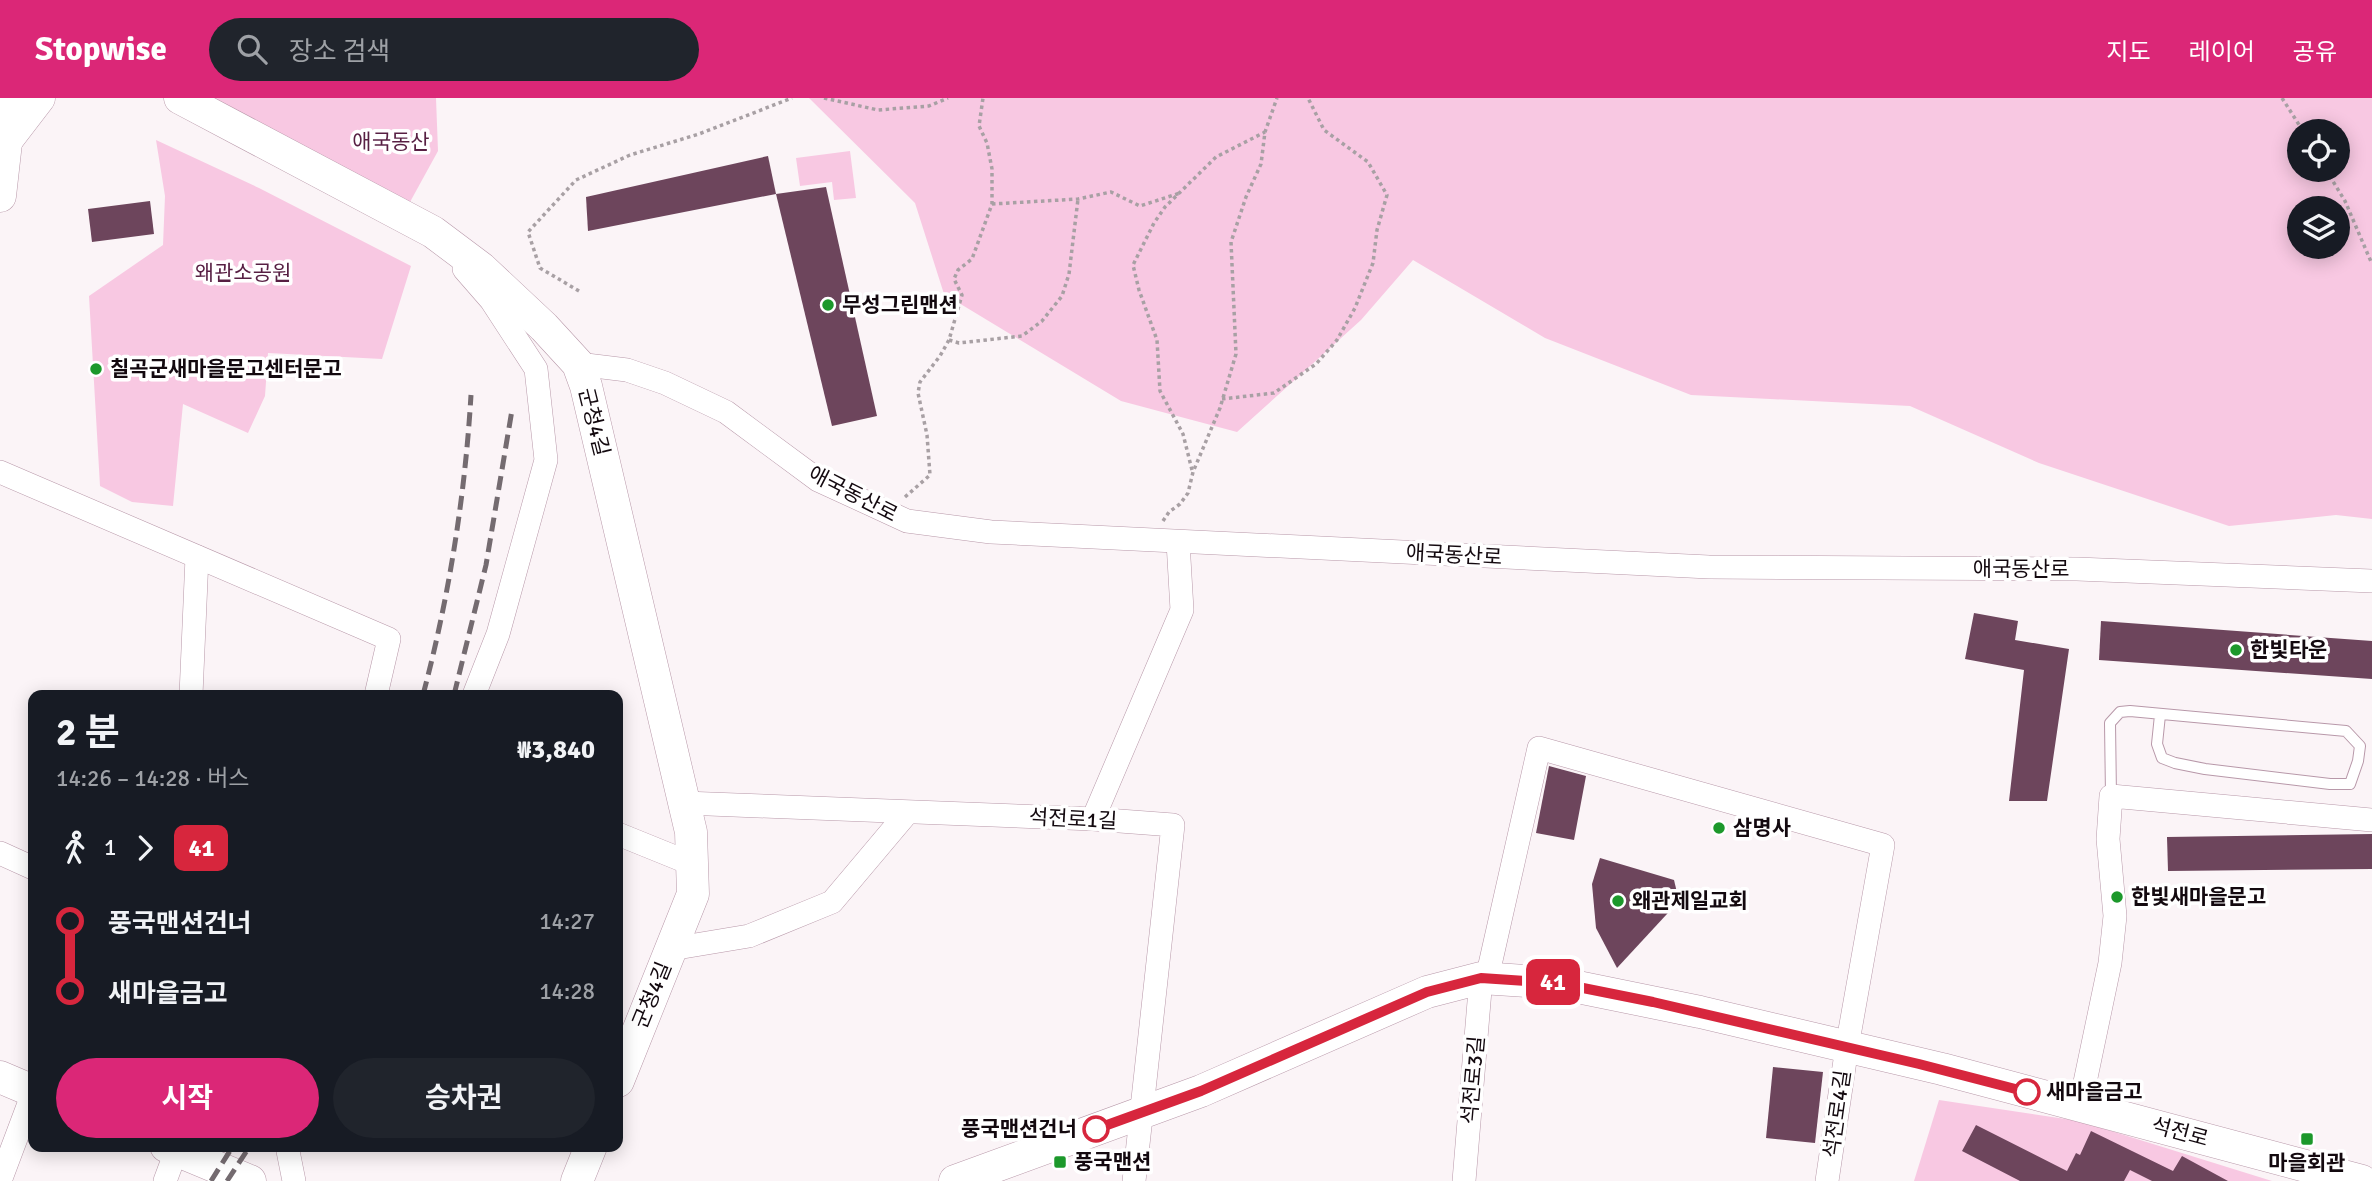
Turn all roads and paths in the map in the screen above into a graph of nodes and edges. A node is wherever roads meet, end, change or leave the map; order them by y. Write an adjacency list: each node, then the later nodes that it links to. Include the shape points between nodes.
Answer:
1 (39, 98): 10 (street, via 22,117)
2 (180, 98): 18 (street, 군청4길)
3 (792, 98): 20 (path, via 630,155 576,180 528,232 540,268)
4 (824, 98): 5 (path, via 878,110 929,106)
5 (948, 98)
6 (983, 98): 17 (path, via 979,126 992,169)
7 (1277, 98): 12 (path)
8 (1308, 98): 23 (path, via 1324,130 1368,162 1387,195 1373,264 1337,340 1316,364 1274,393)
9 (2282, 98): 11 (path)
10 (6, 114): 15 (street)
11 (2295, 119)
12 (1265, 132): 14 (path, via 1216,157); 23 (path, via 1261,164 1231,242 1236,354)
13 (2334, 182): 19 (path)
14 (1182, 192): 16 (path, via 1140,206 1111,192); 25 (path, via 1154,223 1133,265 1157,340 1160,391 1183,434)
15 (0, 197)
16 (1078, 199): 17 (path); 21 (path, via 1069,274 1062,296 1042,321 1022,336 959,343)
17 (992, 204): 21 (path, via 972,259 954,279 962,295)
18 (433, 232): 22 (street, 군청4길, via 481,268); 32 (street, via 491,300 536,369 546,460 498,634)
19 (2372, 264)
20 (579, 291)
21 (949, 340): 26 (path, via 920,382 918,393 930,475)
22 (578, 364): 26 (street, 애국동산로, via 627,370 726,412 818,480); 35 (street, 군청4길)
23 (1222, 399): 25 (path)
24 (0, 472): 28 (street)
25 (1193, 472): 27 (path, via 1188,493 1164,520)
26 (887, 512): 27 (street, 애국동산로, via 907,521 991,532)
27 (1170, 541): 29 (street, 애국동산로, via 1709,567 2077,569); 37 (street, via 1182,610)
28 (197, 557): 30 (street); 31 (street, via 389,639)
29 (2372, 581)
30 (191, 690)
31 (377, 690)
32 (476, 690)
33 (2160, 715): 33 (lane, via 2159,751 2162,758 2175,763 2350,784 2358,761 2360,746 2346,731); 34 (lane, via 2120,712 2110,723)
34 (2111, 796): 38 (street); 50 (street, via 2108,839 2115,916 2110,963)
35 (684, 803): 36 (street, 석전로1길); 41 (street, 군청4길)
36 (907, 813): 37 (street, 석전로1길); 43 (street, 군청4길, via 832,902 748,936)
37 (1093, 819): 51 (street, 석전로1길, via 1173,825)
38 (2372, 820)
39 (623, 836): 41 (street)
40 (0, 853): 42 (street)
41 (692, 864): 43 (street, 군청4길, via 693,894)
42 (28, 866)
43 (671, 949): 46 (street, 군청4길)
44 (1484, 978): 45 (street, 석전로, via 1558,983); 45 (street, 석전로3길, via 1539,748 1883,845); 51 (street, 석전로, via 1427,992); 61 (street, 석전로3길)
45 (1846, 1047): 50 (street, 석전로); 62 (street, 석전로4길)
46 (623, 1069)
47 (0, 1077): 48 (street)
48 (28, 1090)
49 (28, 1105): 55 (street)
50 (2080, 1106): 63 (street, 석전로)
51 (1142, 1113): 59 (street, 석전로); 60 (street)
52 (172, 1152): 56 (street)
53 (182, 1152): 57 (street)
54 (288, 1152): 58 (street)
55 (0, 1181)
56 (165, 1181)
57 (250, 1181)
58 (294, 1181)
59 (955, 1181)
60 (1134, 1181)
61 (1464, 1181)
62 (1828, 1181)
63 (2362, 1181)

